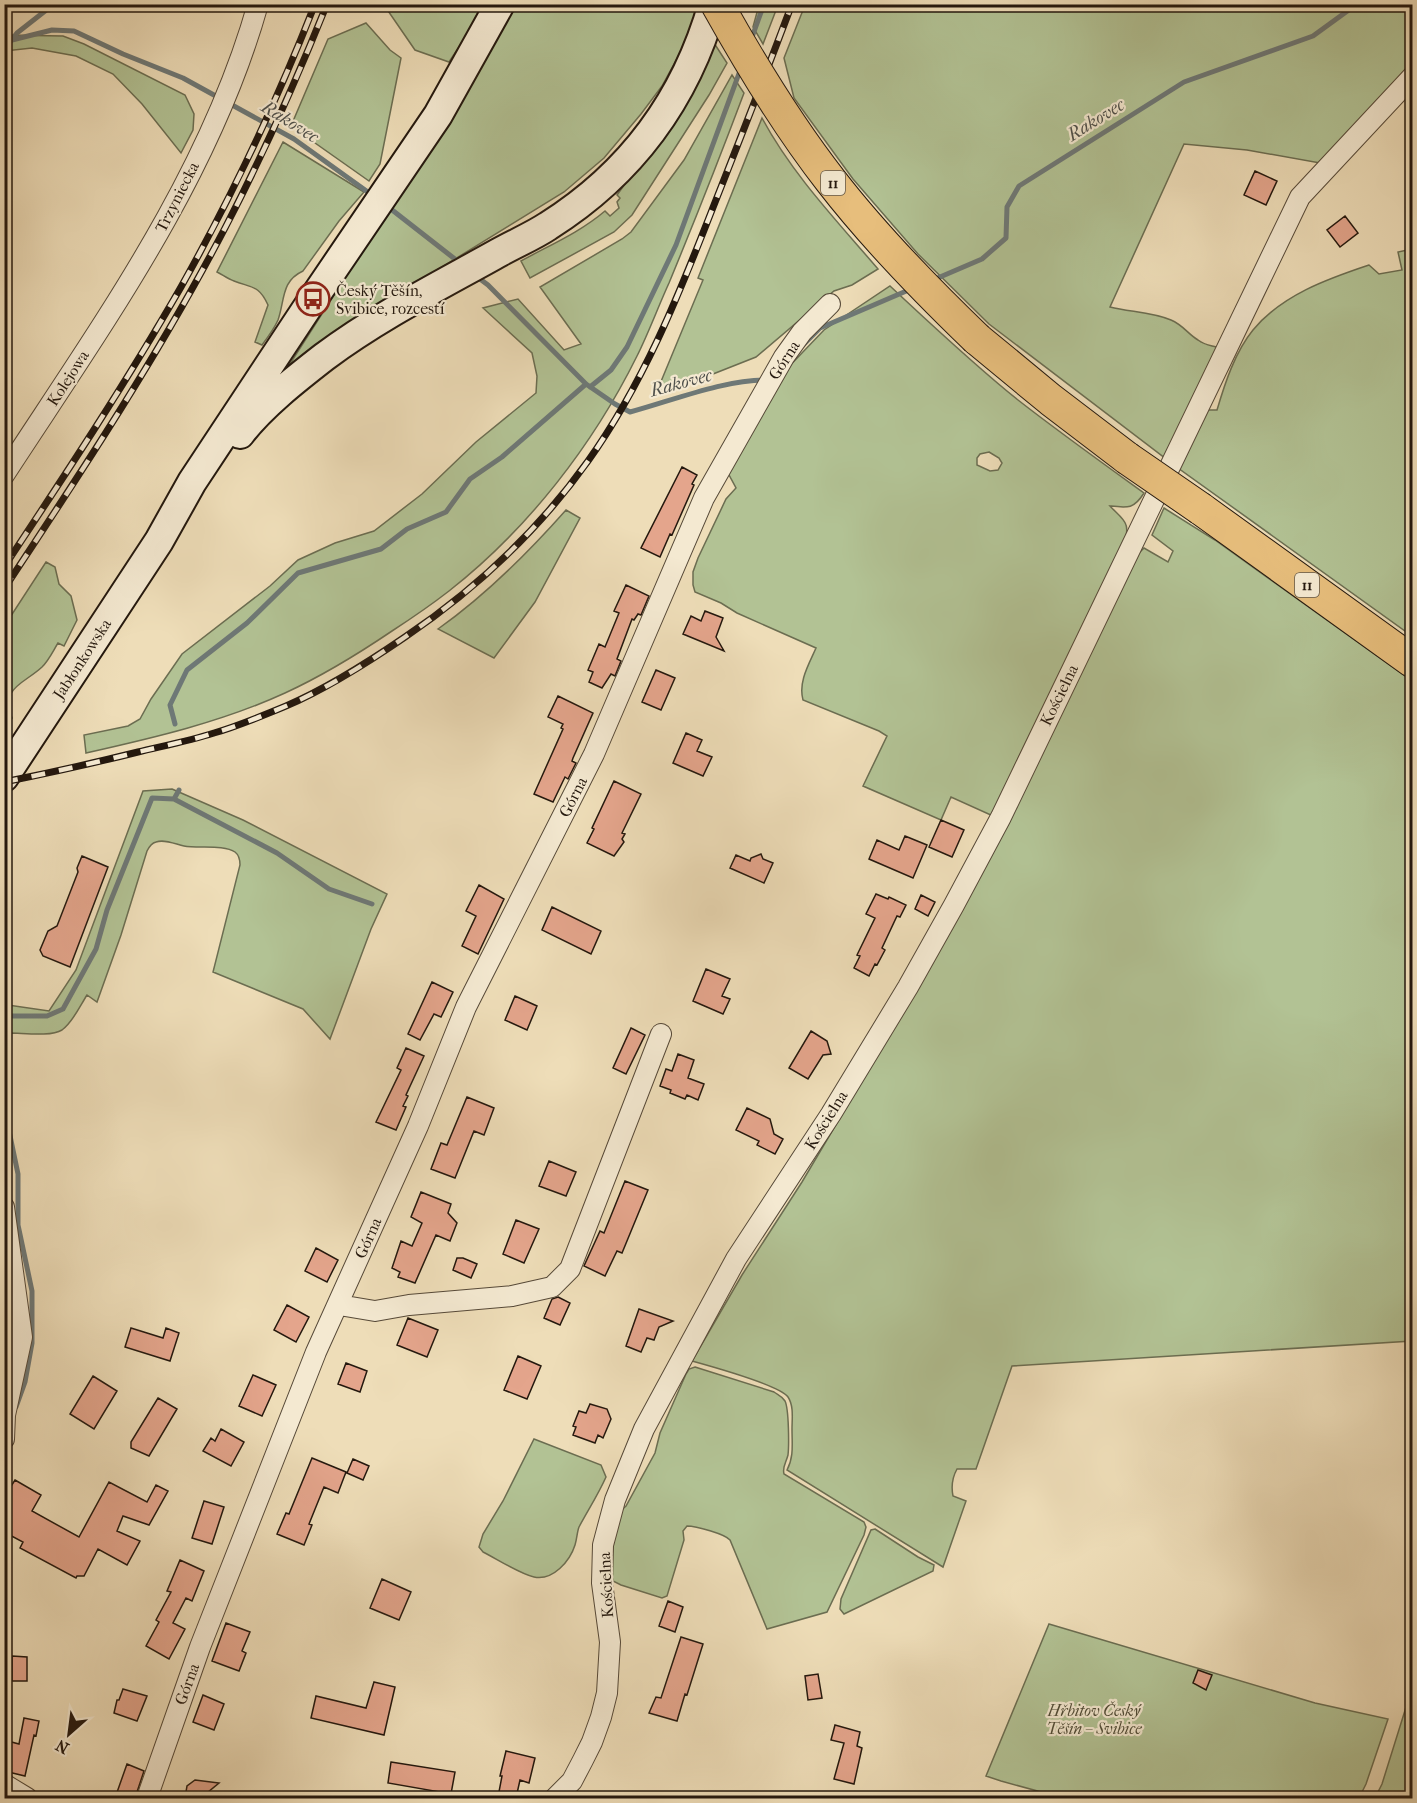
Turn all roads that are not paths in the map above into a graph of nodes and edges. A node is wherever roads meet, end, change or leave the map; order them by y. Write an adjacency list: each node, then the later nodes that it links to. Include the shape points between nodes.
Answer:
1 (258, 4): 5 (street, Trzyniecka, via 220,111 170,213)
2 (500, 4): 8 (main road, via 438,115 192,482)
3 (715, 4): 8 (main road, via 682,85 660,122 622,167 548,226 351,337 308,369 243,430); 9 (main road, 11, bridge, via 768,91 831,180 900,263 977,339 1127,458)
4 (1413, 77): 20 (street, Kościelna, via 1300,197 1001,817 908,987 736,1259 644,1429 615,1500 603,1545 602,1582 610,1642 607,1693 588,1751 572,1781)
5 (131, 280): 7 (street, Kolejowa)
6 (830, 304): 13 (street, Górna, via 784,357 704,498 594,754 466,1007)
7 (4, 475)
8 (159, 541): 10 (main road, Jabłonkowska)
9 (1413, 661)
10 (4, 777)
11 (661, 1034): 13 (street, via 570,1269 552,1287 512,1296 375,1311)
12 (4, 1207): 15 (street)
13 (339, 1305): 19 (street, Górna, via 316,1352 200,1647)
14 (4, 1326): 15 (street)
15 (22, 1337): 16 (street)
16 (5, 1428)
17 (4, 1784): 18 (street)
18 (27, 1798)
19 (147, 1798)
20 (555, 1798)

